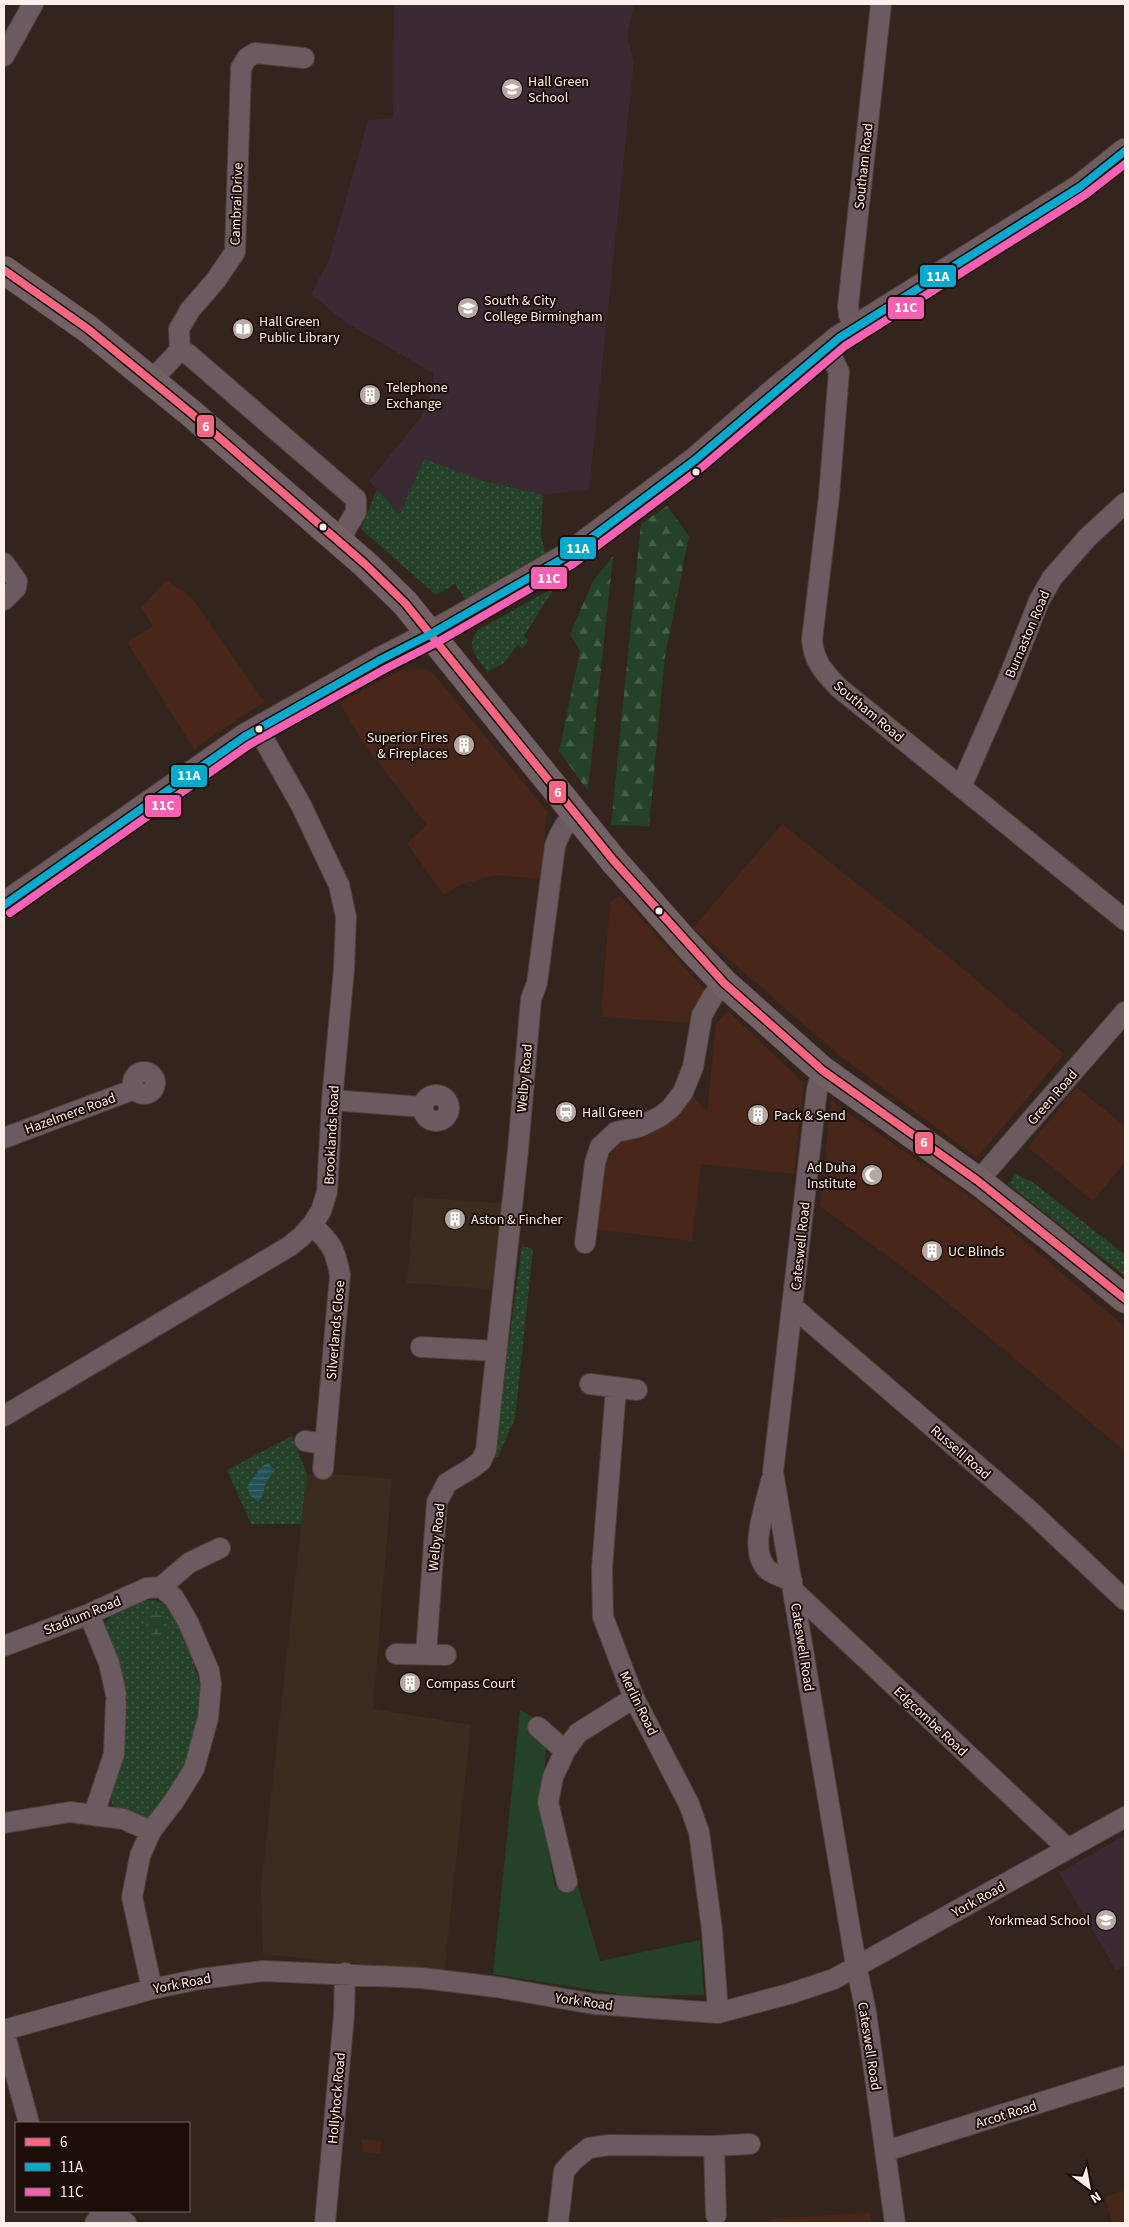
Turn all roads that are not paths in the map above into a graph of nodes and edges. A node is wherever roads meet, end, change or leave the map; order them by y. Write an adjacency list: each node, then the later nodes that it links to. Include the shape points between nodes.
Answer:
1 (32, 4): 3 (street)
2 (880, 4): 7 (street, Southam Road, via 848,306)
3 (4, 56)
4 (304, 58): 9 (street, Cambrai Drive, via 255,53 241,68 234,252 178,329)
5 (1125, 151): 7 (main road, via 1080,187)
6 (4, 270): 10 (highway, via 88,329)
7 (856, 326): 8 (main road)
8 (825, 349): 15 (main road, via 695,460 606,528 560,561); 17 (street, Southam Road, via 839,372 813,655 838,687)
9 (180, 350): 10 (street); 12 (street, via 356,499 356,512)
10 (151, 381): 12 (highway)
11 (1125, 503): 17 (street, Burnaston Road, via 1088,537 1052,578)
12 (339, 540): 15 (highway, via 405,603)
13 (4, 563): 14 (street, via 17,581 16,588)
14 (4, 600)
15 (431, 634): 16 (main road); 18 (highway)
16 (258, 729): 19 (main road); 25 (street, Brooklands Road, via 339,885 346,917)
17 (961, 787): 20 (street, Southam Road)
18 (578, 816): 21 (highway); 34 (street, Welby Road, via 560,832 555,846 537,983 531,999)
19 (4, 905)
20 (1125, 920)
21 (724, 984): 23 (highway); 30 (street, via 702,1015 693,1067 684,1092 661,1116 639,1127 616,1132 600,1146 594,1163)
22 (1125, 1012): 28 (street, Green Road)
23 (822, 1070): 28 (highway); 32 (street, Cateswell Road, via 817,1089)
24 (135, 1089): 27 (street, Hazelmere Road)
25 (332, 1100): 26 (street); 29 (street, Brooklands Road, via 327,1192)
26 (422, 1107)
27 (4, 1138)
28 (978, 1181): 31 (highway)
29 (312, 1225): 38 (street, Brooklands Road, via 290,1246); 40 (street, Silverlands Close, via 331,1244 340,1275)
30 (585, 1243)
31 (1125, 1299)
32 (793, 1307): 42 (street, Cateswell Road); 46 (street, Russell Road, via 1028,1510)
33 (421, 1347): 34 (street)
34 (497, 1351): 50 (street, Welby Road, via 486,1450 481,1461 447,1483 437,1502)
35 (590, 1384): 36 (street)
36 (616, 1388): 37 (street); 52 (street, Merlin Road, via 602,1568 603,1617)
37 (637, 1390)
38 (4, 1416)
39 (304, 1441): 40 (street)
40 (325, 1444): 41 (street, Silverlands Close)
41 (323, 1468)
42 (773, 1472): 45 (street, Cateswell Road); 45 (street, Edgcombe Road, via 756,1547 760,1561 769,1571)
43 (220, 1548): 44 (street, Stadium Road, via 189,1563)
44 (161, 1587): 47 (street, Stadium Road, via 147,1588); 58 (street, via 174,1598 188,1622 211,1684 208,1718 194,1769)
45 (794, 1587): 59 (street, Edgcombe Road); 61 (street, Cateswell Road)
46 (1125, 1600)
47 (89, 1614): 48 (street, Stadium Road); 55 (street, via 109,1663 116,1698 114,1754)
48 (4, 1646)
49 (396, 1654): 50 (street)
50 (426, 1654): 51 (street)
51 (446, 1655)
52 (634, 1698): 54 (street, via 578,1733); 64 (street, Merlin Road, via 689,1804 698,1832 712,1930)
53 (538, 1727): 54 (street)
54 (565, 1751): 60 (street, via 553,1777 548,1802)
55 (94, 1814): 57 (street, via 70,1812); 58 (street, via 123,1819)
56 (1125, 1817): 59 (street, York Road)
57 (4, 1823)
58 (151, 1831): 63 (street, via 140,1856 132,1897)
59 (1068, 1849): 61 (street, York Road)
60 (567, 1882)
61 (856, 1965): 64 (street, York Road, via 834,1979); 70 (street, Cateswell Road)
62 (345, 1973): 63 (street, York Road, via 263,1971); 64 (street, York Road, via 496,1987 594,2004); 76 (street, Hollyhock Road)
63 (152, 1989): 65 (street, York Road)
64 (718, 2012)
65 (4, 2031): 67 (street)
66 (1125, 2076): 70 (street, Arcot Road)
67 (29, 2122)
68 (750, 2144): 69 (street)
69 (714, 2146): 73 (street); 77 (street, via 609,2145 589,2148 564,2171)
70 (886, 2151): 78 (street, Cateswell Road)
71 (103, 2212): 74 (street)
72 (111, 2212): 75 (street)
73 (716, 2215)
74 (95, 2223)
75 (126, 2223)
76 (325, 2223)
77 (558, 2223)
78 (895, 2223)

